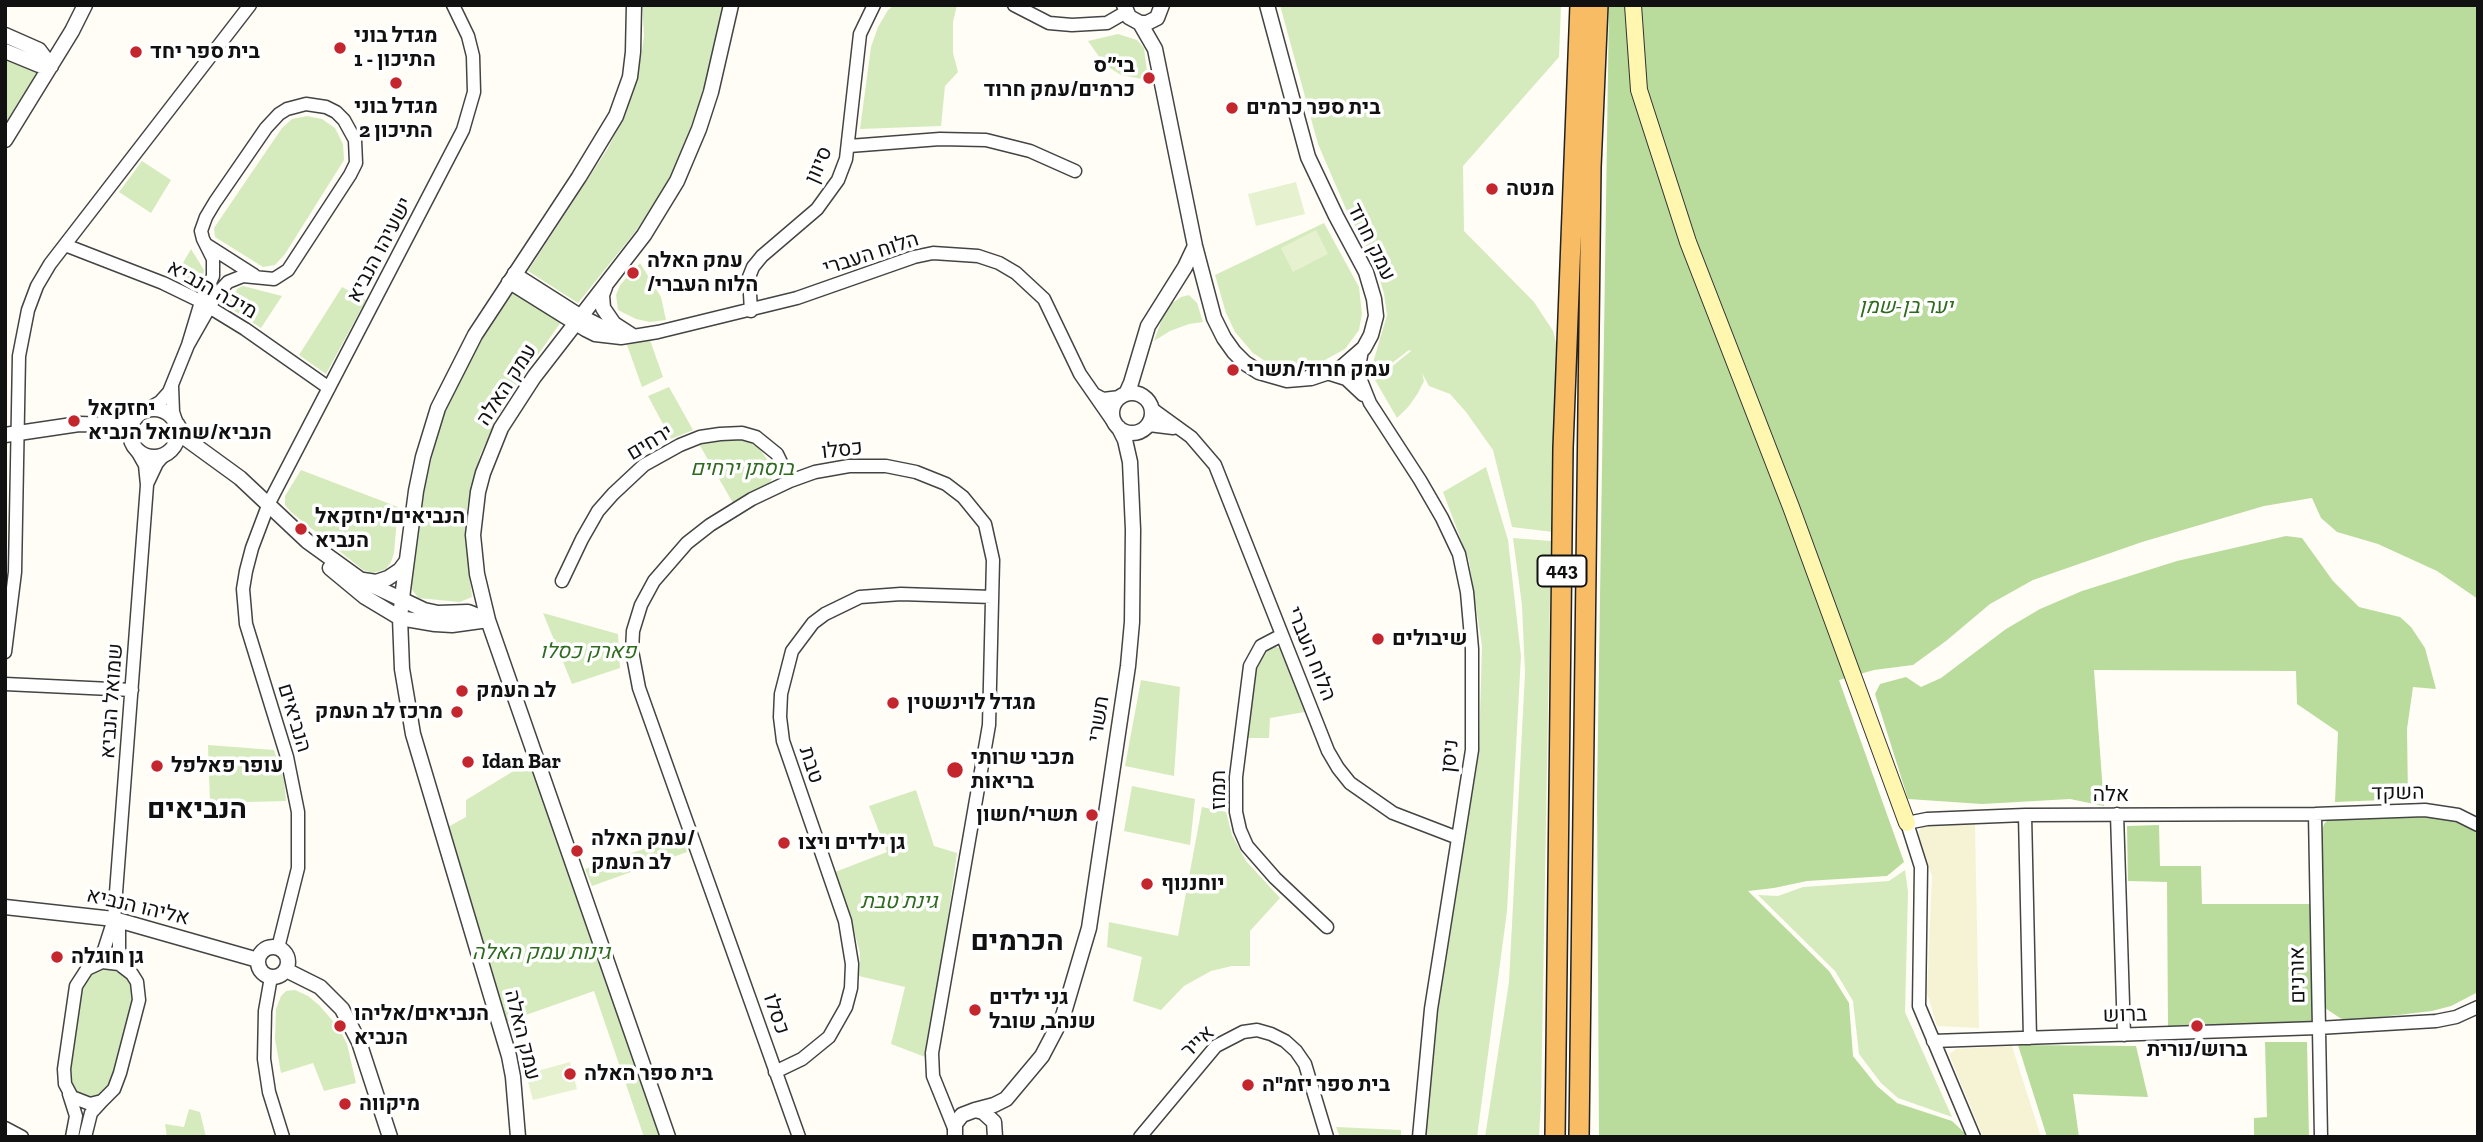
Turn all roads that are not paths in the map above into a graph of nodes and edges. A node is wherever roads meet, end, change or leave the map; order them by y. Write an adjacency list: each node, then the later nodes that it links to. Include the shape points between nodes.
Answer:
1 (85, 5): 17 (street)
2 (250, 5): 22 (street)
3 (453, 5): 37 (street, ישעיהו הנביא, via 473,56 474,92 469,113)
4 (634, 5): 24 (street, עמק האלה, via 630,77 616,116)
5 (732, 5): 26 (street, עמק האלה, via 711,92 685,163 650,227)
6 (874, 5): 19 (street, סיוון, via 860,34)
7 (1014, 5): 13 (street, via 1049,23 1090,26 1107,23)
8 (1267, 5): 33 (street, עמק חרוד, via 1308,157 1371,282 1376,316)
9 (1580, 5): 108 (highway, 443, via 1563,448)
10 (1598, 5): 109 (highway, 443, via 1591,167)
11 (1633, 5): 71 (main road, via 1639,90 1688,242)
12 (1162, 6): 14 (street, via 1152,22)
13 (1125, 8): 14 (street, via 1129,17)
14 (1140, 23): 23 (street, via 1155,49)
15 (5, 35): 17 (street, via 38,50)
16 (5, 51): 17 (street)
17 (51, 66): 18 (street)
18 (5, 140)
19 (849, 146): 20 (street, via 986,140 1030,151); 30 (street, סיוון, via 838,180 817,209 753,267)
20 (1075, 170)
21 (205, 243): 25 (street); 25 (street, via 201,231 206,217 273,119 287,108 306,104 336,113 355,140 356,163 288,270 274,279); 29 (street, via 214,267)
22 (65, 245): 29 (street, מיכה הנביא); 48 (street, via 27,310)
23 (1195, 246): 27 (street); 28 (street)
24 (511, 278): 31 (street, הלוח העברי); 57 (street, עמק האלה, via 464,354 438,408 421,468)
25 (260, 279): 29 (street, via 243,276 228,282)
26 (606, 284): 31 (street, עמק האלה); 32 (street, via 603,308 614,324)
27 (1168, 293): 28 (street, via 1194,286); 34 (street, via 1147,326)
28 (1206, 295): 35 (street, via 1224,338 1245,363 1287,380)
29 (206, 304): 36 (street); 37 (street, מיכה הנביא)
30 (751, 311): 32 (street, הלוח העברי); 38 (street, הלוח העברי, via 914,257 933,253 978,256 1016,273 1044,299)
31 (577, 320): 32 (street, הלוח העברי, via 595,335); 63 (street, עמק האלה, via 506,418 483,472 473,535)
32 (637, 335)
33 (1362, 350): 35 (street, via 1341,368); 40 (street, ניסן, via 1358,373)
34 (1138, 359): 39 (street); 41 (street)
35 (1327, 373): 40 (street, ניסן, via 1346,379)
36 (172, 386): 42 (street, via 166,397); 43 (street)
37 (330, 388): 55 (street, ישעיהו הנביא)
38 (1088, 389): 39 (street, via 1103,399); 45 (street, הלוח העברי)
39 (1123, 396): 41 (street, via 1137,394); 45 (street, via 1112,409)
40 (1370, 402): 73 (street, ניסן, via 1442,519 1459,554 1468,592 1472,750)
41 (1150, 405): 46 (street, via 1152,415); 47 (street, הלוח העברי)
42 (141, 413): 43 (street, via 163,410); 44 (street, via 122,423); 49 (street, via 130,428)
43 (177, 423): 50 (street, via 177,442); 51 (street, via 185,439)
44 (103, 425): 48 (street); 49 (street, via 122,432)
45 (1116, 425): 46 (street, via 1130,433); 52 (street, תשרי)
46 (1146, 427): 47 (street, via 1170,426); 52 (street, תשרי)
47 (1183, 432): 64 (street, הלוח העברי, via 1215,465)
48 (11, 434): 65 (street, via 17,515)
49 (134, 447): 50 (street, via 147,456); 54 (street, שמואל הנביא, via 145,465)
50 (165, 454): 51 (street, via 187,449); 54 (street, שמואל הנביא)
51 (213, 458): 55 (street)
52 (1130, 462): 90 (street, תשרי, via 1132,622 1089,928 1063,1016 1042,1056)
53 (790, 481): 59 (street, ירחים, via 777,454 742,433 715,434 680,445 644,465 613,494 582,539); 60 (street, כסלו, via 833,468 886,466 916,471 946,484 985,524 993,560); 88 (street, כסלו, via 718,520 669,561 641,605 632,652 639,688)
54 (147, 485): 67 (street, שמואל הנביא)
55 (269, 503): 56 (street); 77 (street, הנביאים, via 243,589 248,633 287,757 298,812 298,868)
56 (282, 516): 58 (street, via 322,553); 62 (street, via 349,586)
57 (406, 562): 58 (street, via 388,578); 61 (street, עמק האלה)
58 (361, 580): 61 (street)
59 (562, 581)
60 (992, 597): 88 (street, טבת, via 860,597 813,623 792,651 781,694 783,741 845,921 852,964 846,1007 829,1037 802,1059); 89 (street, כסלו, via 989,725 933,1042 931,1061)
61 (402, 601): 62 (street, עמק האלה); 63 (street, via 424,611 468,612)
62 (400, 618): 63 (street, via 452,625); 102 (street, עמק האלה, via 401,669 413,734 509,1056)
63 (488, 620): 103 (street, עמק האלה)
64 (1282, 635): 73 (street, הלוח העברי, via 1328,751 1350,783 1393,813); 76 (street, תמוז, via 1261,646 1250,666 1236,777 1237,812 1243,838 1258,860)
65 (5, 652)
66 (5, 684): 67 (street)
67 (132, 690): 75 (street, שמואל הנביא)
68 (2117, 814): 69 (street, אלה); 70 (street, אלה); 85 (street)
69 (2315, 814): 72 (street, השקד, via 2425,810 2458,815); 84 (street, אורנים)
70 (2025, 815): 71 (street, אלה); 86 (street)
71 (1907, 823): 87 (street, via 1921,867 1919,1006)
72 (2478, 825)
73 (1458, 838): 107 (street, ניסן, via 1431,1009)
74 (5, 907): 75 (street, אליהו הנביא)
75 (116, 920): 78 (street, אליהו הנביא); 79 (street); 80 (street)
76 (1327, 928)
77 (278, 948): 78 (street, via 265,949); 81 (street, via 287,957)
78 (258, 960): 82 (street, via 263,973)
79 (91, 967): 80 (street, via 102,962); 91 (street, via 74,994 64,1069)
80 (126, 968): 92 (street, via 137,982 139,1000 120,1073)
81 (286, 970): 82 (street); 101 (street, via 320,988 342,1009 359,1042)
82 (271, 977): 100 (street, via 264,1059)
83 (2478, 1007): 84 (street, via 2436,1021)
84 (2318, 1028): 85 (street, ברוש); 111 (street, אורנים)
85 (2124, 1035): 86 (street, ברוש)
86 (2030, 1038): 87 (street, ברוש)
87 (1933, 1041): 110 (street)
88 (775, 1072): 104 (street, כסלו)
89 (937, 1088): 93 (street, via 951,1104); 95 (street, כסלו)
90 (1016, 1089): 93 (street, תשרי, via 995,1105); 96 (street, תשרי)
91 (68, 1091): 92 (street, via 83,1103); 98 (street, via 76,1116)
92 (102, 1101): 99 (street, via 90,1112)
93 (972, 1111): 95 (street, via 962,1115); 96 (street, via 989,1116)
94 (5, 1128): 97 (street)
95 (954, 1134)
96 (996, 1134)
97 (22, 1137)
98 (72, 1137)
99 (85, 1137)
100 (283, 1137)
101 (390, 1137)
102 (518, 1137)
103 (668, 1137)
104 (799, 1137)
105 (1140, 1137): 106 (street, אייר, via 1216,1046 1257,1030 1285,1041 1305,1064)
106 (1327, 1137)
107 (1419, 1137)
108 (1555, 1137)
109 (1579, 1137)
110 (1974, 1137)
111 (2321, 1137)

